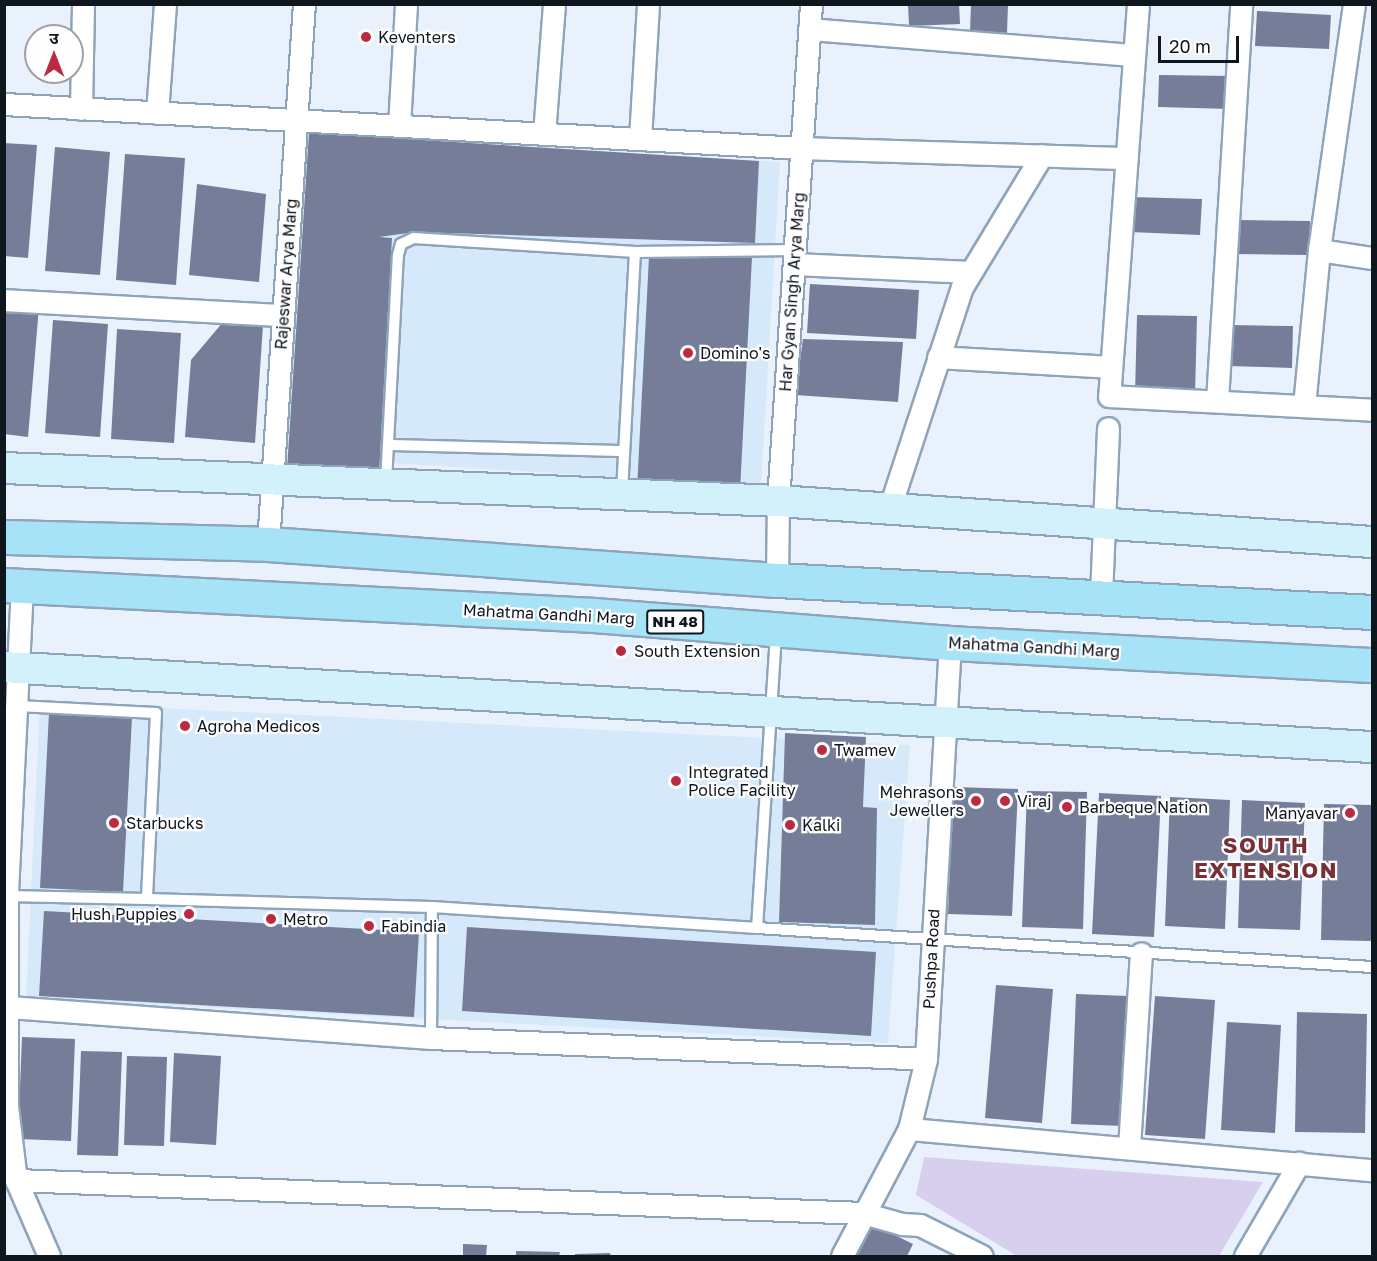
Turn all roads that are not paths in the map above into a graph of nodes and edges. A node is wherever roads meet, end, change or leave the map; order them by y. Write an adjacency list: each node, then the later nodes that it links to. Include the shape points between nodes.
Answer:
1 (83, 4): 14 (street)
2 (165, 4): 15 (street)
3 (304, 4): 16 (street, Rajeswar Arya Marg)
4 (406, 4): 17 (street)
5 (554, 4): 18 (street)
6 (648, 4): 19 (street)
7 (811, 4): 11 (street, Har Gyan Singh Arya Marg)
8 (1138, 4): 12 (street)
9 (1241, 4): 32 (street)
10 (1354, 4): 23 (street)
11 (809, 29): 12 (street); 20 (street, Har Gyan Singh Arya Marg)
12 (1134, 56): 22 (street)
13 (4, 104): 14 (street)
14 (81, 109): 15 (street)
15 (157, 113): 16 (street)
16 (296, 120): 17 (street); 29 (street, Rajeswar Arya Marg)
17 (399, 126): 18 (street)
18 (544, 134): 19 (street)
19 (640, 139): 20 (street)
20 (802, 148): 21 (street); 25 (street, Har Gyan Singh Arya Marg)
21 (1042, 155): 22 (street); 27 (street)
22 (1127, 158): 31 (street)
23 (1319, 250): 26 (street); 33 (street)
24 (635, 252): 25 (lane); 36 (lane, via 414,238 401,244); 37 (lane)
25 (795, 257): 27 (street); 42 (street, Har Gyan Singh Arya Marg)
26 (1372, 258)
27 (971, 272): 30 (street)
28 (4, 300): 29 (street)
29 (283, 315): 39 (street, Rajeswar Arya Marg)
30 (938, 357): 31 (street); 43 (street)
31 (1111, 367): 32 (street, via 1109,396)
32 (1217, 401): 33 (street)
33 (1304, 406): 34 (street)
34 (1372, 410)
35 (1108, 428): 44 (street)
36 (388, 445): 37 (lane); 40 (lane)
37 (624, 451): 41 (lane)
38 (4, 468): 39 (street)
39 (271, 479): 40 (street); 47 (street, Rajeswar Arya Marg)
40 (386, 485): 41 (street)
41 (622, 495): 42 (street)
42 (778, 501): 43 (street); 48 (street, Har Gyan Singh Arya Marg)
43 (889, 510): 44 (street)
44 (1102, 524): 46 (street); 50 (street)
45 (4, 537): 47 (main road)
46 (1372, 542)
47 (268, 544): 48 (main road)
48 (777, 580): 50 (main road)
49 (13, 586): 52 (main road, Mahatma Gandhi Marg / NH 48, via 594,615); 54 (street)
50 (1101, 596): 51 (main road)
51 (1363, 608)
52 (776, 630): 53 (main road, Mahatma Gandhi Marg / NH 48); 57 (lane)
53 (950, 643): 55 (main road, Mahatma Gandhi Marg / NH 48); 58 (street, Pushpa Road)
54 (12, 667): 56 (street); 57 (street)
55 (1364, 668)
56 (17, 706): 60 (street); 61 (lane, via 156,713)
57 (773, 710): 58 (street); 63 (lane)
58 (943, 720): 59 (street); 64 (street, Pushpa Road)
59 (1372, 747)
60 (6, 896): 61 (lane); 67 (street)
61 (147, 899): 62 (lane)
62 (432, 907): 63 (lane); 68 (lane)
63 (757, 928): 64 (lane)
64 (932, 941): 65 (lane); 69 (street, Pushpa Road)
65 (1142, 953): 66 (lane); 72 (street)
66 (1372, 968)
67 (9, 1007): 68 (street); 70 (street)
68 (430, 1038): 69 (street)
69 (926, 1059): 71 (street, Pushpa Road)
70 (6, 1105): 73 (street)
71 (909, 1129): 72 (street); 77 (street, Pushpa Road)
72 (1129, 1148): 74 (street)
73 (9, 1152): 76 (street)
74 (1299, 1163): 75 (street); 81 (street)
75 (1372, 1170)
76 (16, 1180): 77 (street); 78 (street)
77 (863, 1214): 79 (street, Pushpa Road); 80 (street, via 920,1225)
78 (49, 1257)
79 (842, 1257)
80 (982, 1257)
81 (1245, 1257)

